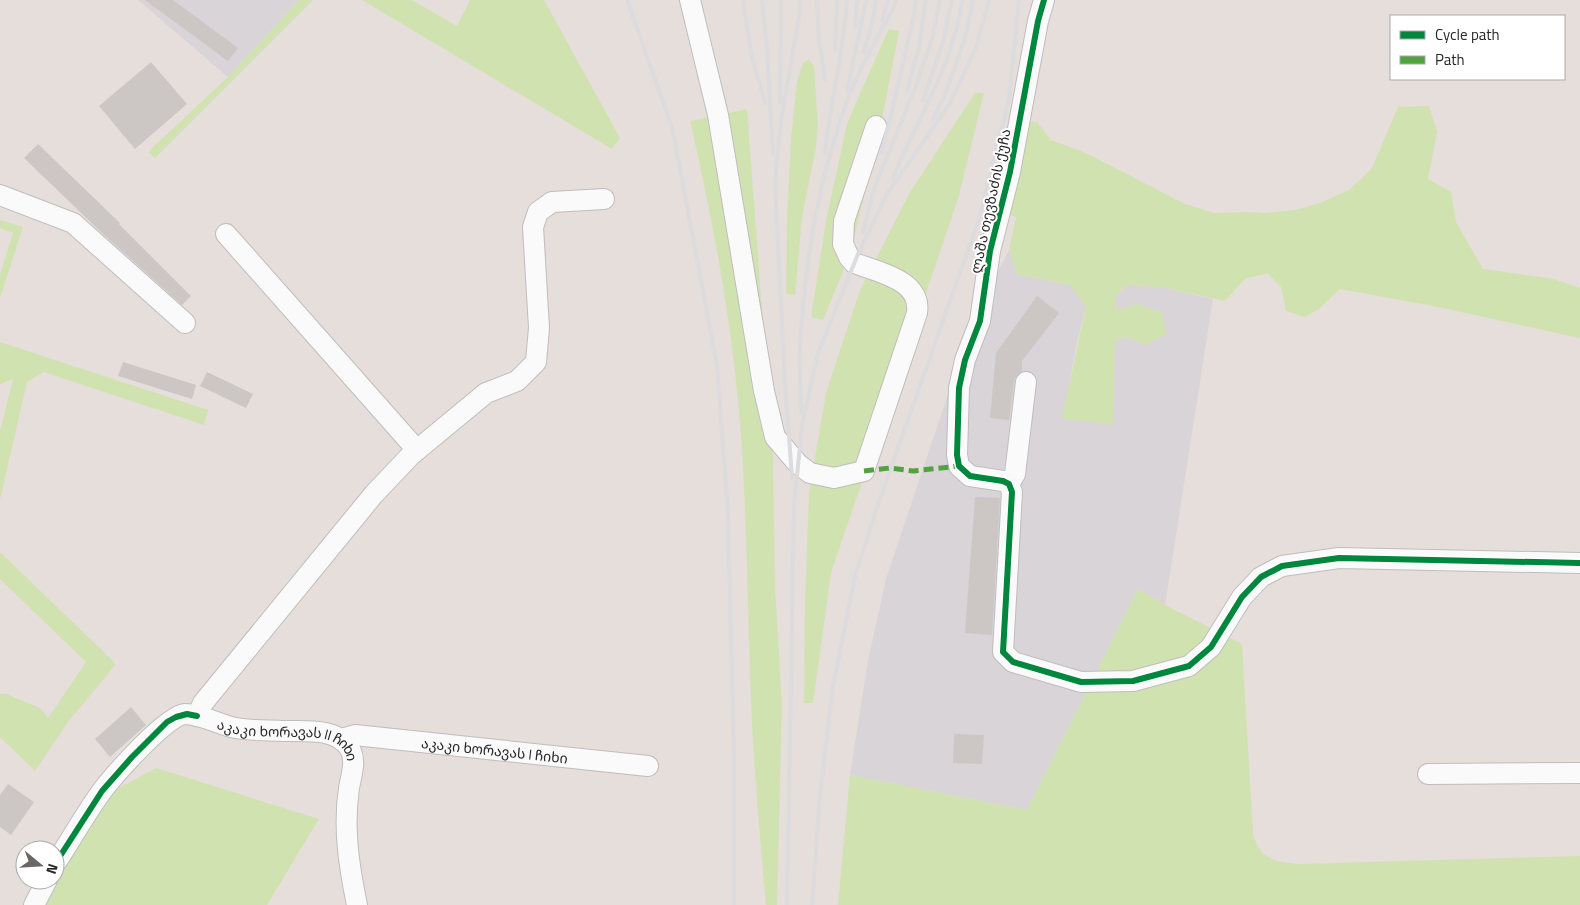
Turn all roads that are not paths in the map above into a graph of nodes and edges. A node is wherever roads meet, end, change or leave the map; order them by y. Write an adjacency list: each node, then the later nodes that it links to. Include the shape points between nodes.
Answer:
1 (690, 0): 3 (street, via 718,115 764,392 776,437 798,464 810,472 834,478 864,471 919,303 904,282 854,263 844,244 844,220)
2 (1044, 0): 10 (street, ლაშა თევზაძის ქუჩა, via 1010,172 990,251 980,321 958,388 959,466 970,476)
3 (876, 126)
4 (0, 195): 7 (street, via 73,223)
5 (604, 199): 9 (street, via 552,202 538,212 533,227 539,328 536,362 517,381 480,397)
6 (226, 234): 9 (street)
7 (185, 322)
8 (1026, 382): 10 (street, via 1015,474)
9 (417, 450): 12 (street, via 374,494 203,703)
10 (1009, 484): 11 (street, via 1012,492 1003,652 1013,662 1081,682 1133,680 1189,666 1211,647 1242,597 1261,577 1282,566 1339,558)
11 (1580, 563)
12 (197, 716): 13 (street, აკაკი ხორავას II ჩიხი, via 238,728 322,732); 17 (street, აკაკი ხორავას II ჩიხი, via 187,714 167,722 132,757 102,791)
13 (341, 739): 14 (street, აკაკი ხორავას I ჩიხი, via 355,735); 20 (street, აკაკი ხორავას II ჩიხი, via 354,760 346,830 348,863)
14 (648, 766)
15 (1580, 773): 16 (street)
16 (1428, 774)
17 (65, 848)
18 (42, 890): 19 (street)
19 (34, 905)
20 (357, 905)

